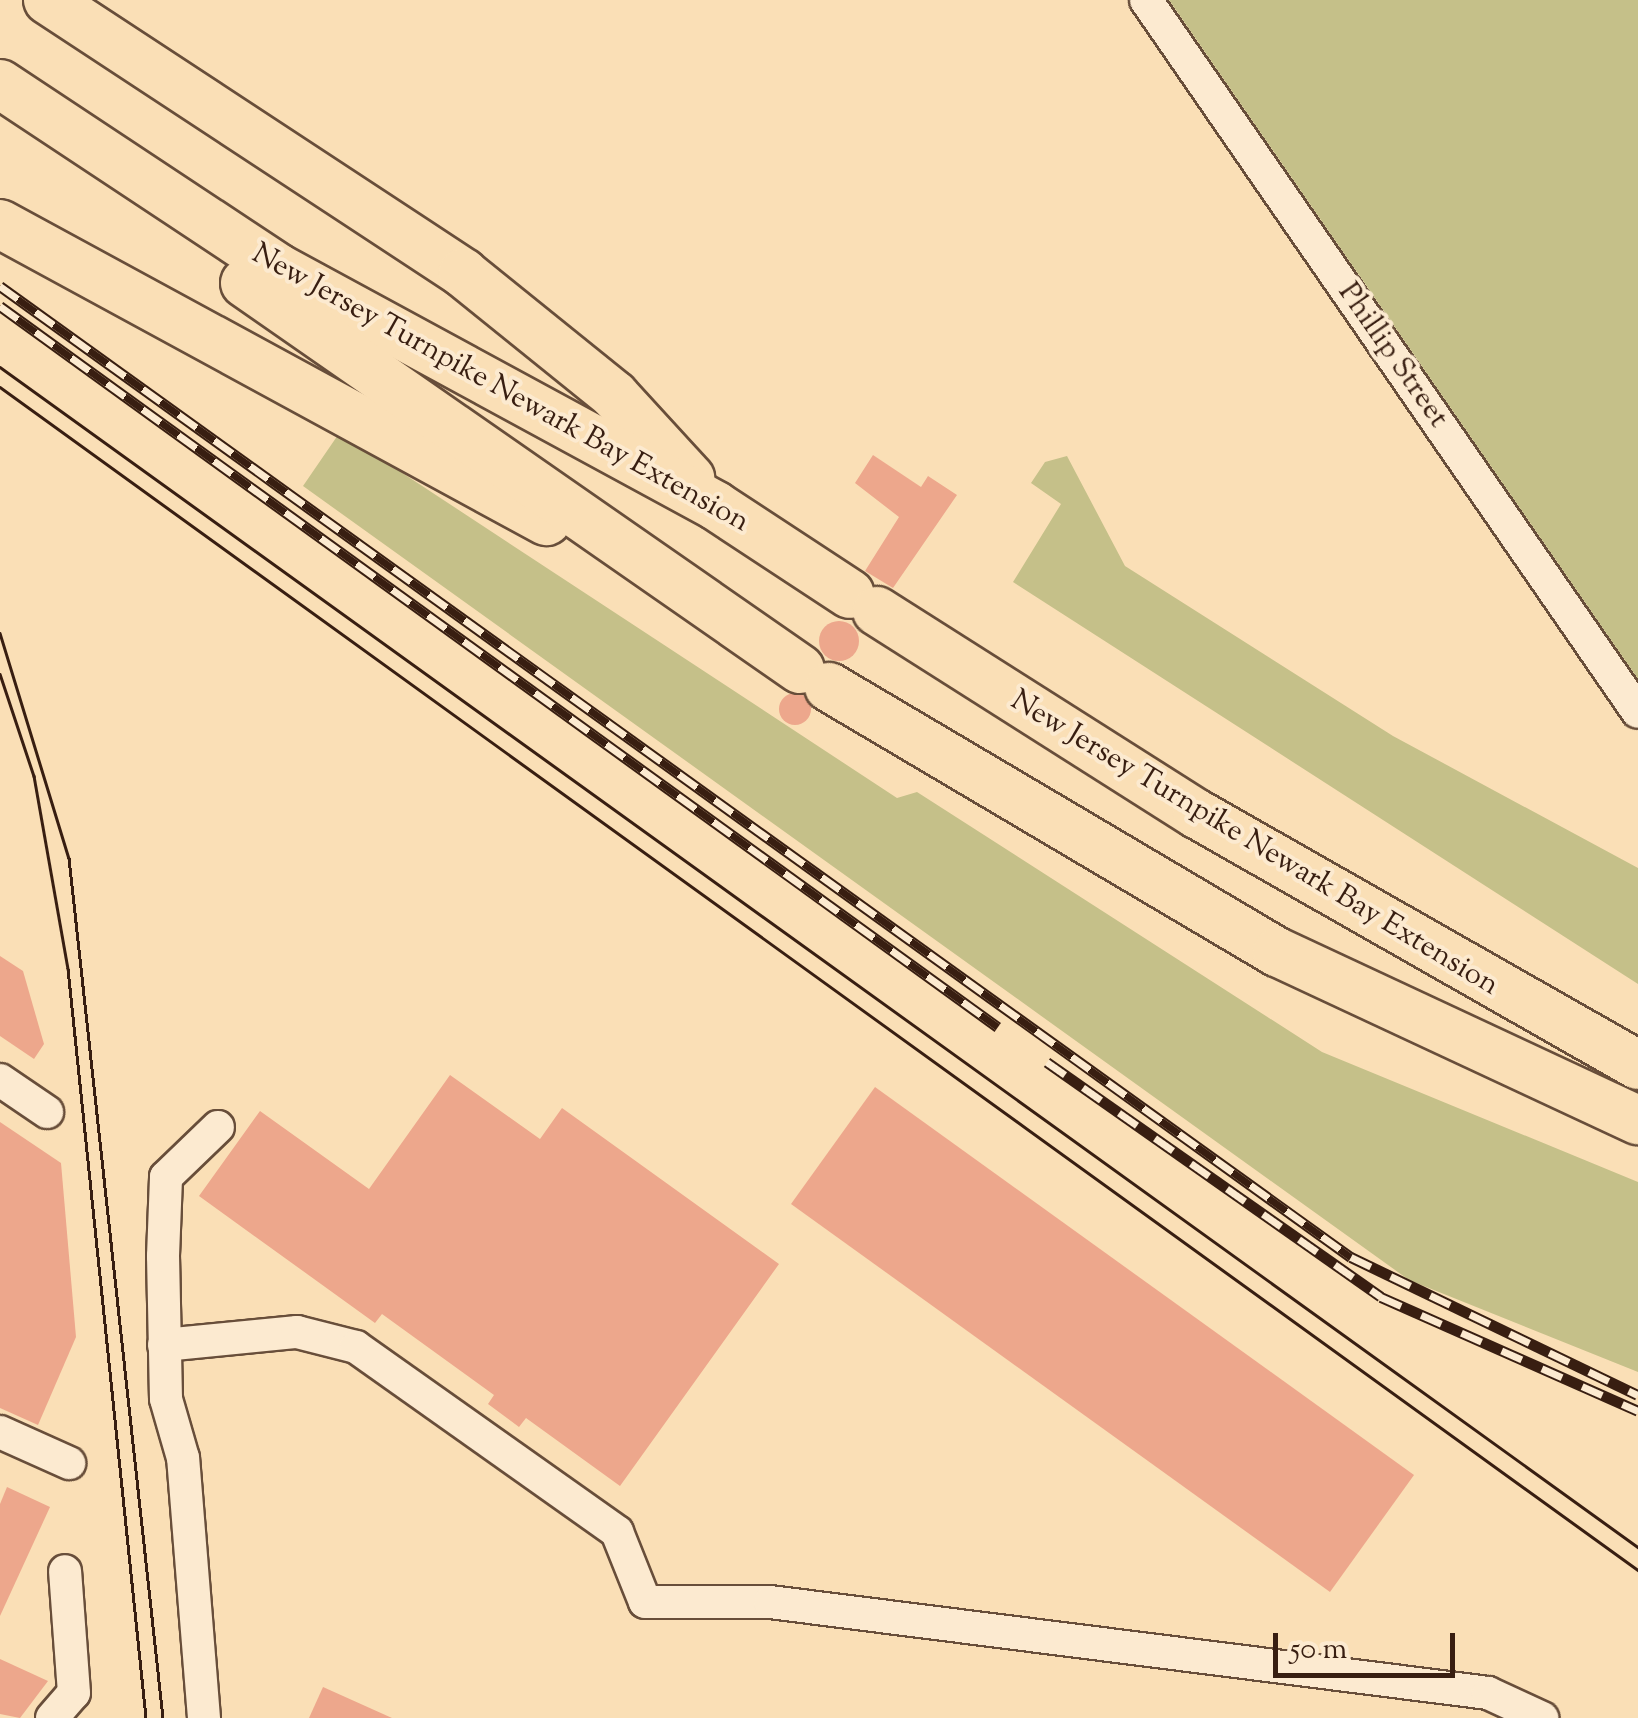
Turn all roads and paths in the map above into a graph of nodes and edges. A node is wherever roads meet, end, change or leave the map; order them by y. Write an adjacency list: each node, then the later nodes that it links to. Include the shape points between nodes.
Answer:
1 (48, 0): 6 (highway, via 284,148 544,334)
2 (1146, 0): 8 (street, Phillip Street)
3 (0, 84): 6 (highway, New Jersey Turnpike Newark Bay Extension, via 320,293)
4 (0, 121): 7 (highway, New Jersey Turnpike Newark Bay Extension, via 352,354)
5 (0, 224): 7 (highway, via 345,419)
6 (716, 506): 9 (highway, New Jersey Turnpike Newark Bay Extension, via 1197,814)
7 (662, 579): 12 (highway, New Jersey Turnpike Newark Bay Extension, via 815,678 1278,952)
8 (1638, 712)
9 (1638, 1065)
10 (0, 1080): 11 (street)
11 (47, 1112)
12 (1638, 1120)
13 (218, 1126): 14 (street, via 166,1177)
14 (164, 1346): 19 (street); 20 (street, via 297,1332 356,1347 617,1532 645,1602 770,1602 1488,1693)
15 (1, 1435): 16 (street)
16 (69, 1463)
17 (65, 1571): 18 (street, via 74,1693)
18 (52, 1718)
19 (204, 1718)
20 (1542, 1718)

